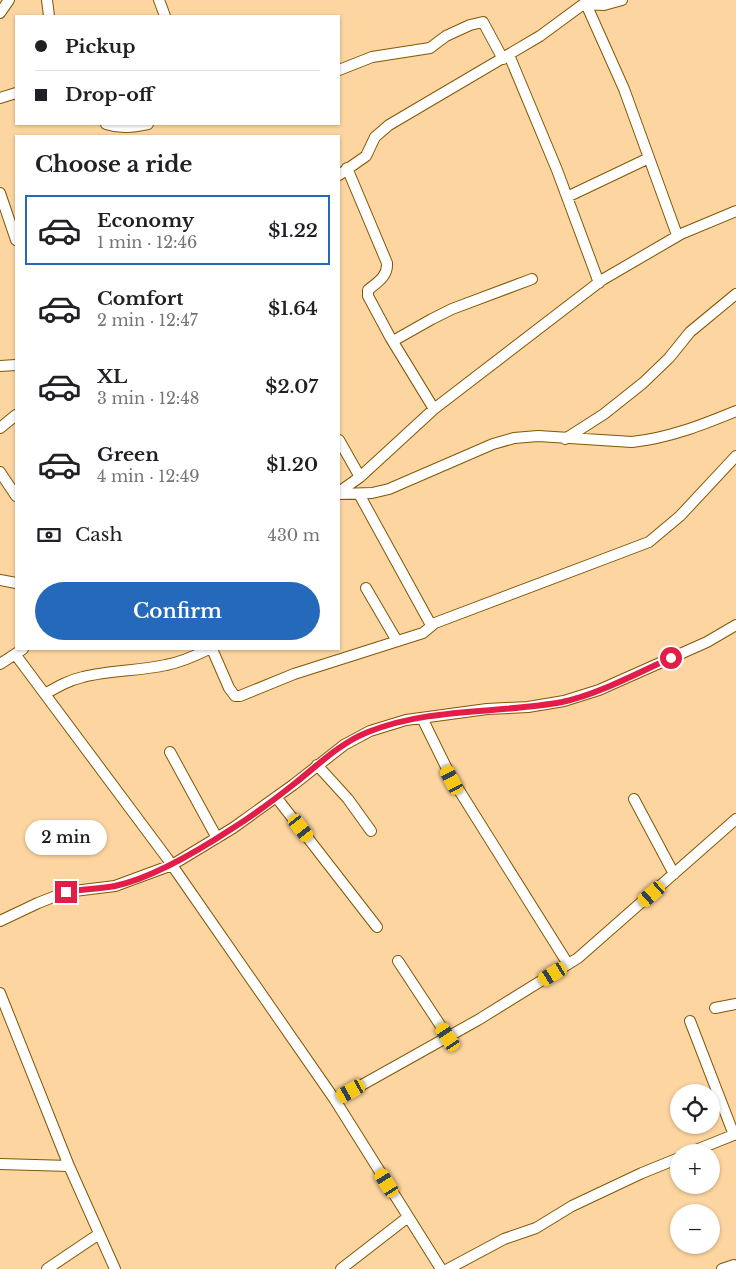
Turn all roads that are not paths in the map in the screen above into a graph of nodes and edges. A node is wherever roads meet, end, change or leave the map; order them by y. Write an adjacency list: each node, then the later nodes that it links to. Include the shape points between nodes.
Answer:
1 (9, 0): 6 (street)
2 (47, 0): 7 (street)
3 (159, 0): 8 (street)
4 (622, 0): 5 (street, via 604,5)
5 (583, 3): 9 (street); 15 (street, via 624,89)
6 (0, 13)
7 (49, 15)
8 (165, 15)
9 (506, 57): 10 (street, via 483,22 446,36 430,48 372,57); 16 (street, via 389,126 375,138 366,156); 18 (street)
10 (340, 70)
11 (15, 93): 12 (street)
12 (0, 98)
13 (142, 125): 14 (street)
14 (114, 129)
15 (649, 158): 18 (street); 20 (street)
16 (343, 172): 25 (street, via 387,263 385,275 367,293)
17 (0, 193): 21 (street)
18 (567, 197): 23 (street)
19 (736, 211): 20 (street)
20 (677, 235): 23 (street)
21 (15, 237)
22 (532, 278): 25 (street, via 452,309)
23 (599, 283): 28 (street)
24 (736, 294): 32 (street, via 690,332 643,383 604,414)
25 (393, 341): 28 (street)
26 (15, 365): 27 (street)
27 (0, 366)
28 (434, 410): 36 (street)
29 (736, 411): 32 (street, via 690,430 642,441)
30 (15, 417): 31 (street)
31 (0, 428)
32 (564, 439): 40 (street, via 514,438 389,488)
33 (340, 442): 36 (street)
34 (736, 456): 45 (street, via 680,516 649,542)
35 (0, 472): 39 (street)
36 (360, 477): 37 (street)
37 (340, 492)
38 (340, 493): 40 (street)
39 (15, 494)
40 (359, 494): 45 (street)
41 (0, 580): 42 (street)
42 (15, 583)
43 (366, 588): 46 (street)
44 (736, 625): 52 (street, via 706,642 584,695 544,705)
45 (432, 626): 46 (street, via 423,633)
46 (397, 641): 48 (street, via 294,674 240,696 235,696 229,688)
47 (209, 650): 51 (street, via 164,666 82,677)
48 (211, 650)
49 (19, 651): 50 (street); 51 (street)
50 (0, 664)
51 (45, 694): 60 (street)
52 (422, 718): 54 (street, via 370,731 351,740); 65 (street, via 452,780)
53 (170, 752): 59 (street)
54 (317, 765): 55 (street); 58 (street)
55 (276, 797): 59 (street); 63 (street)
56 (634, 799): 61 (street)
57 (736, 819): 61 (street)
58 (371, 831)
59 (217, 838): 60 (street)
60 (172, 865): 62 (street, via 115,886 66,892); 71 (street)
61 (674, 874): 65 (street)
62 (0, 921)
63 (377, 927)
64 (398, 961): 70 (street)
65 (568, 964): 70 (street)
66 (0, 993): 76 (street)
67 (736, 1004): 68 (street)
68 (716, 1008)
69 (690, 1021): 72 (street)
70 (448, 1037): 71 (street)
71 (335, 1100): 77 (street)
72 (735, 1135): 73 (street)
73 (712, 1144)
74 (670, 1162): 84 (street, via 572,1206 536,1228 504,1239)
75 (0, 1164): 76 (street)
76 (69, 1166): 78 (street)
77 (408, 1217): 82 (street); 83 (street)
78 (99, 1234): 80 (street); 81 (street)
79 (735, 1266): 85 (street)
80 (47, 1269)
81 (115, 1269)
82 (341, 1269)
83 (441, 1269)
84 (448, 1269)
85 (722, 1269)

